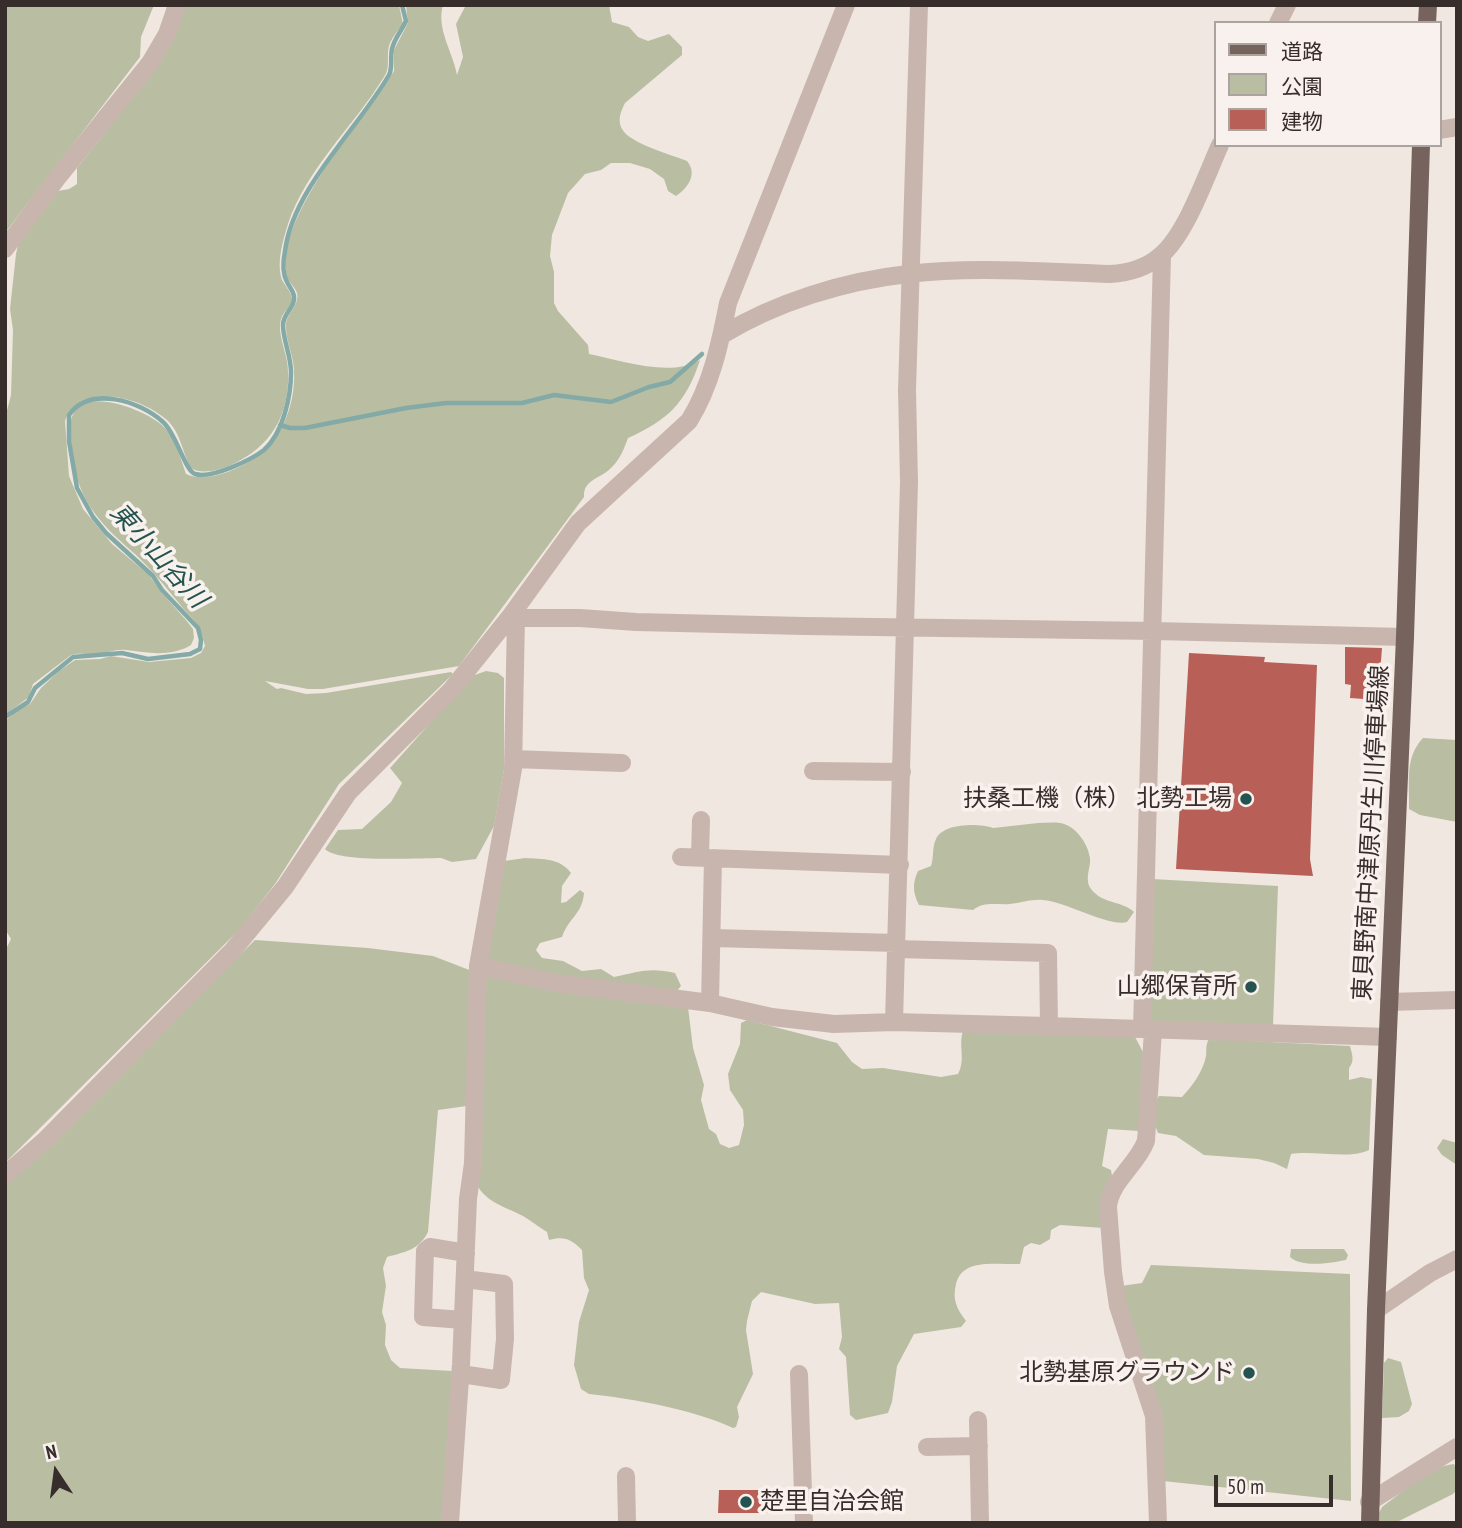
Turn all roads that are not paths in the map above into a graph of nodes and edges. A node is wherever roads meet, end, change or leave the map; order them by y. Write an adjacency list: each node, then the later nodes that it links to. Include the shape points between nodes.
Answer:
1 (177, 5): 8 (street, via 150,63)
2 (845, 5): 11 (street, via 728,303)
3 (919, 5): 10 (street)
4 (1287, 5): 5 (street)
5 (1279, 21)
6 (1219, 147): 9 (street, via 1186,220)
7 (1422, 147): 15 (main road, 東貝野南中津原丹生川停車場線)
8 (5, 249)
9 (1162, 255): 10 (street, via 1127,273); 14 (street)
10 (910, 273): 11 (street, via 801,300 750,318); 13 (street)
11 (722, 335): 12 (street, via 700,403 689,421 578,523)
12 (512, 618): 13 (street); 16 (street); 34 (street, via 452,688 348,793 285,887 233,950)
13 (906, 626): 14 (street); 19 (street)
14 (1154, 631): 15 (street); 32 (street)
15 (1405, 637): 28 (main road, 東貝野南中津原丹生川停車場線)
16 (513, 759): 17 (street); 26 (street)
17 (622, 763)
18 (813, 771): 19 (street)
19 (902, 772): 23 (street)
20 (701, 820): 22 (street)
21 (681, 856): 22 (street)
22 (707, 858): 23 (street); 24 (street)
23 (900, 865): 25 (street)
24 (713, 937): 25 (street); 29 (street)
25 (896, 946): 30 (street); 31 (street, via 1048,953)
26 (478, 966): 29 (street, via 556,983); 35 (street)
27 (1457, 1000): 28 (street)
28 (1389, 1002): 33 (main road, 東貝野南中津原丹生川停車場線)
29 (710, 1003): 30 (street, via 834,1024)
30 (894, 1022): 31 (street)
31 (1049, 1026): 32 (street)
32 (1148, 1029): 33 (street); 52 (street, via 1146,1141 1141,1155 1109,1196 1108,1207 1118,1307 1154,1416)
33 (1388, 1037): 38 (main road, 東貝野南中津原丹生川停車場線)
34 (5, 1175)
35 (466, 1253): 37 (street); 39 (street, via 430,1247 425,1251 423,1317)
36 (1457, 1259): 38 (street)
37 (465, 1279): 39 (street); 40 (street, via 505,1284 505,1339 501,1380)
38 (1376, 1310): 47 (main road, 東貝野南中津原丹生川停車場線)
39 (463, 1320): 40 (street)
40 (461, 1374): 48 (street)
41 (799, 1374): 50 (street)
42 (978, 1419): 43 (street)
43 (979, 1446): 44 (street); 51 (street)
44 (927, 1447)
45 (1457, 1448): 47 (street)
46 (626, 1476): 49 (street)
47 (1369, 1502): 53 (main road, 東貝野南中津原丹生川停車場線)
48 (450, 1523)
49 (627, 1523)
50 (804, 1523)
51 (980, 1523)
52 (1158, 1523)
53 (1370, 1523)

